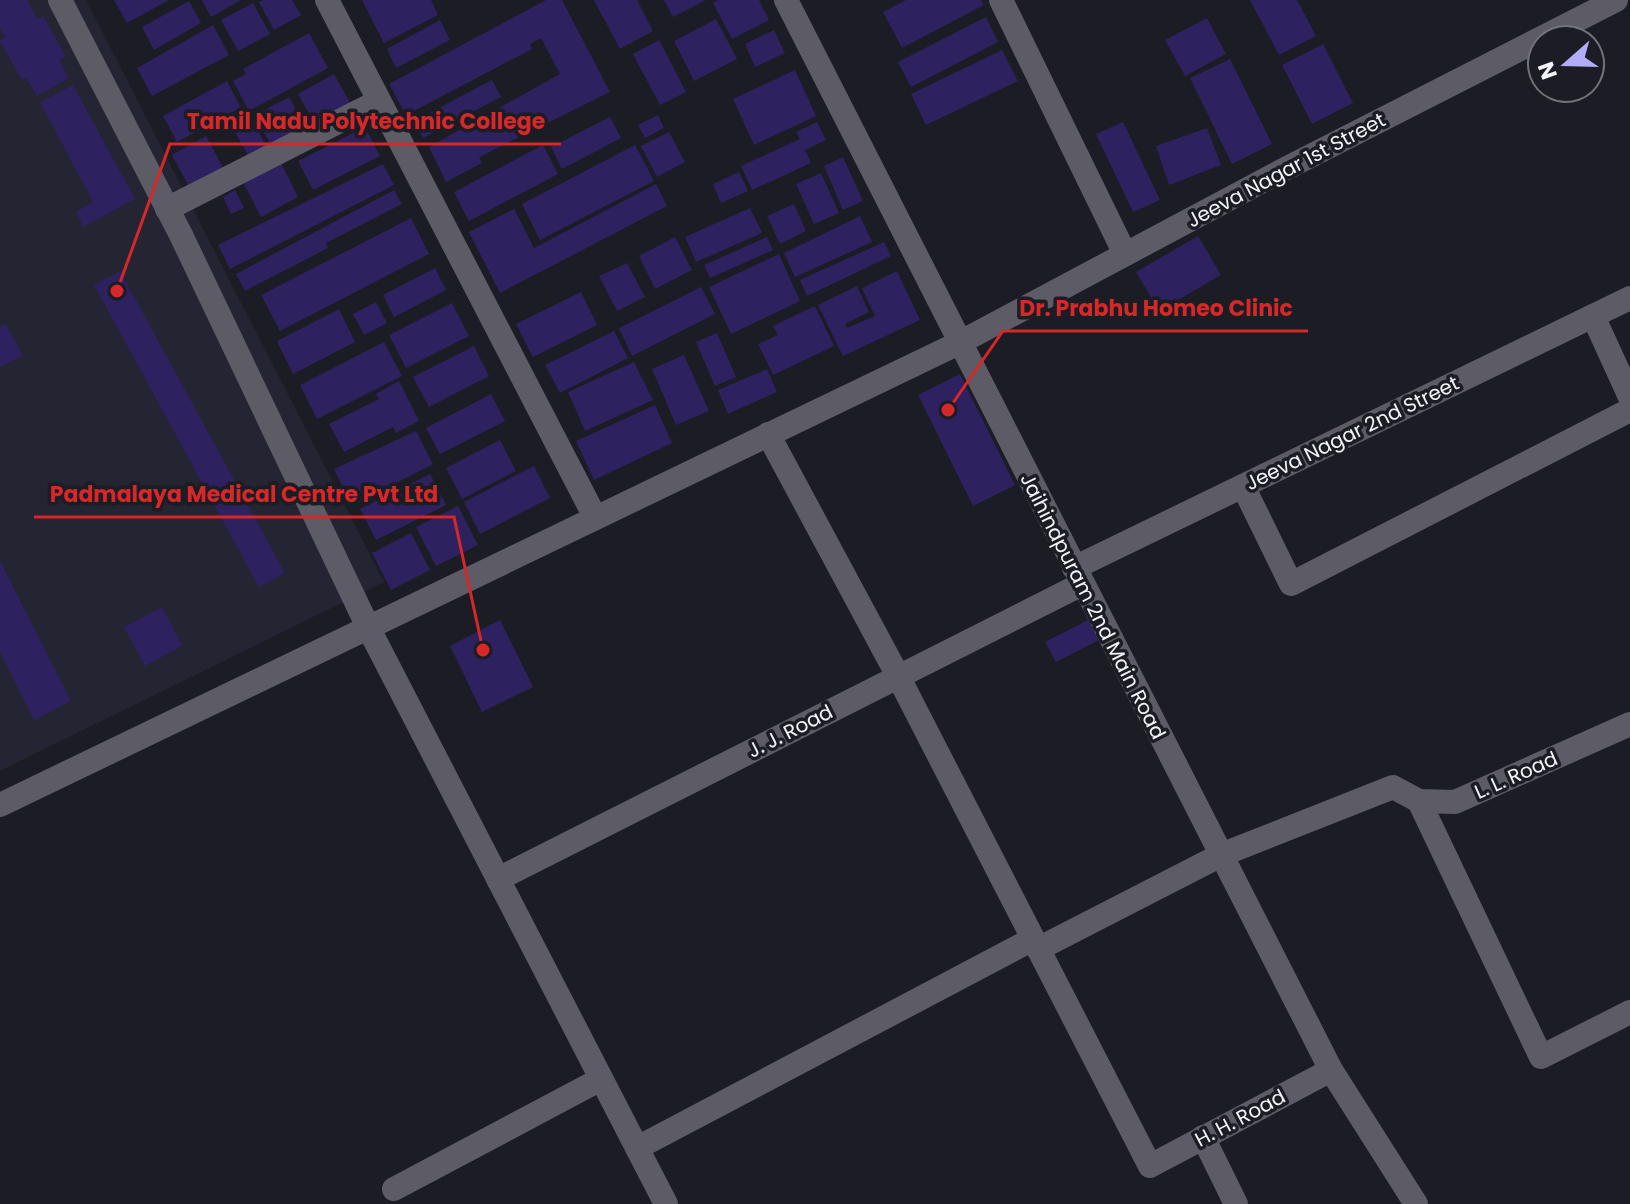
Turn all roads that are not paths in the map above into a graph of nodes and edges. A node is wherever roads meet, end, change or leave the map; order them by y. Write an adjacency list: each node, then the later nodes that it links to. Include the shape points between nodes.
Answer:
1 (60, 0): 7 (street)
2 (327, 0): 6 (street)
3 (786, 0): 11 (street, Jaihindpuram 2nd Main Road)
4 (1001, 0): 8 (street)
5 (1616, 0): 8 (street, Jeeva Nagar 1st Street)
6 (379, 101): 7 (street); 16 (street)
7 (167, 209): 18 (street)
8 (1125, 254): 11 (street, Jeeva Nagar 1st Street)
9 (1630, 298): 10 (street, Jeeva Nagar 2nd Street)
10 (1593, 316): 12 (street); 15 (street, Jeeva Nagar 2nd Street)
11 (959, 343): 14 (street, Jeeva Nagar 1st Street); 17 (street, Jaihindpuram 2nd Main Road)
12 (1630, 397)
13 (1630, 410): 15 (street, via 1291,584)
14 (768, 434): 16 (street, Jeeva Nagar 1st Street); 19 (street)
15 (1243, 486): 17 (street, Jeeva Nagar 2nd Street)
16 (595, 517): 18 (street, Jeeva Nagar 1st Street)
17 (1078, 576): 19 (street, J. J. Road); 23 (street, Jaihindpuram 2nd Main Road)
18 (368, 627): 22 (street, Jeeva Nagar 1st Street); 24 (street)
19 (898, 676): 24 (street, J. J. Road); 25 (street)
20 (1630, 724): 21 (street, L. L. Road, via 1455,802)
21 (1419, 801): 23 (street, L. L. Road, via 1393,787); 26 (street, via 1541,1057)
22 (0, 805)
23 (1221, 855): 25 (street, L. L. Road); 27 (street, Jaihindpuram 2nd Main Road)
24 (498, 879): 28 (street)
25 (1035, 944): 29 (street, H. H. Road, via 1150,1166); 30 (street, L. L. Road)
26 (1630, 1012)
27 (1331, 1070): 29 (street, H. H. Road); 34 (street, Jaihindpuram 2nd Main Road)
28 (601, 1079): 30 (street); 31 (street)
29 (1203, 1137): 33 (street)
30 (637, 1148): 32 (street)
31 (394, 1189)
32 (666, 1204)
33 (1236, 1204)
34 (1416, 1204)

